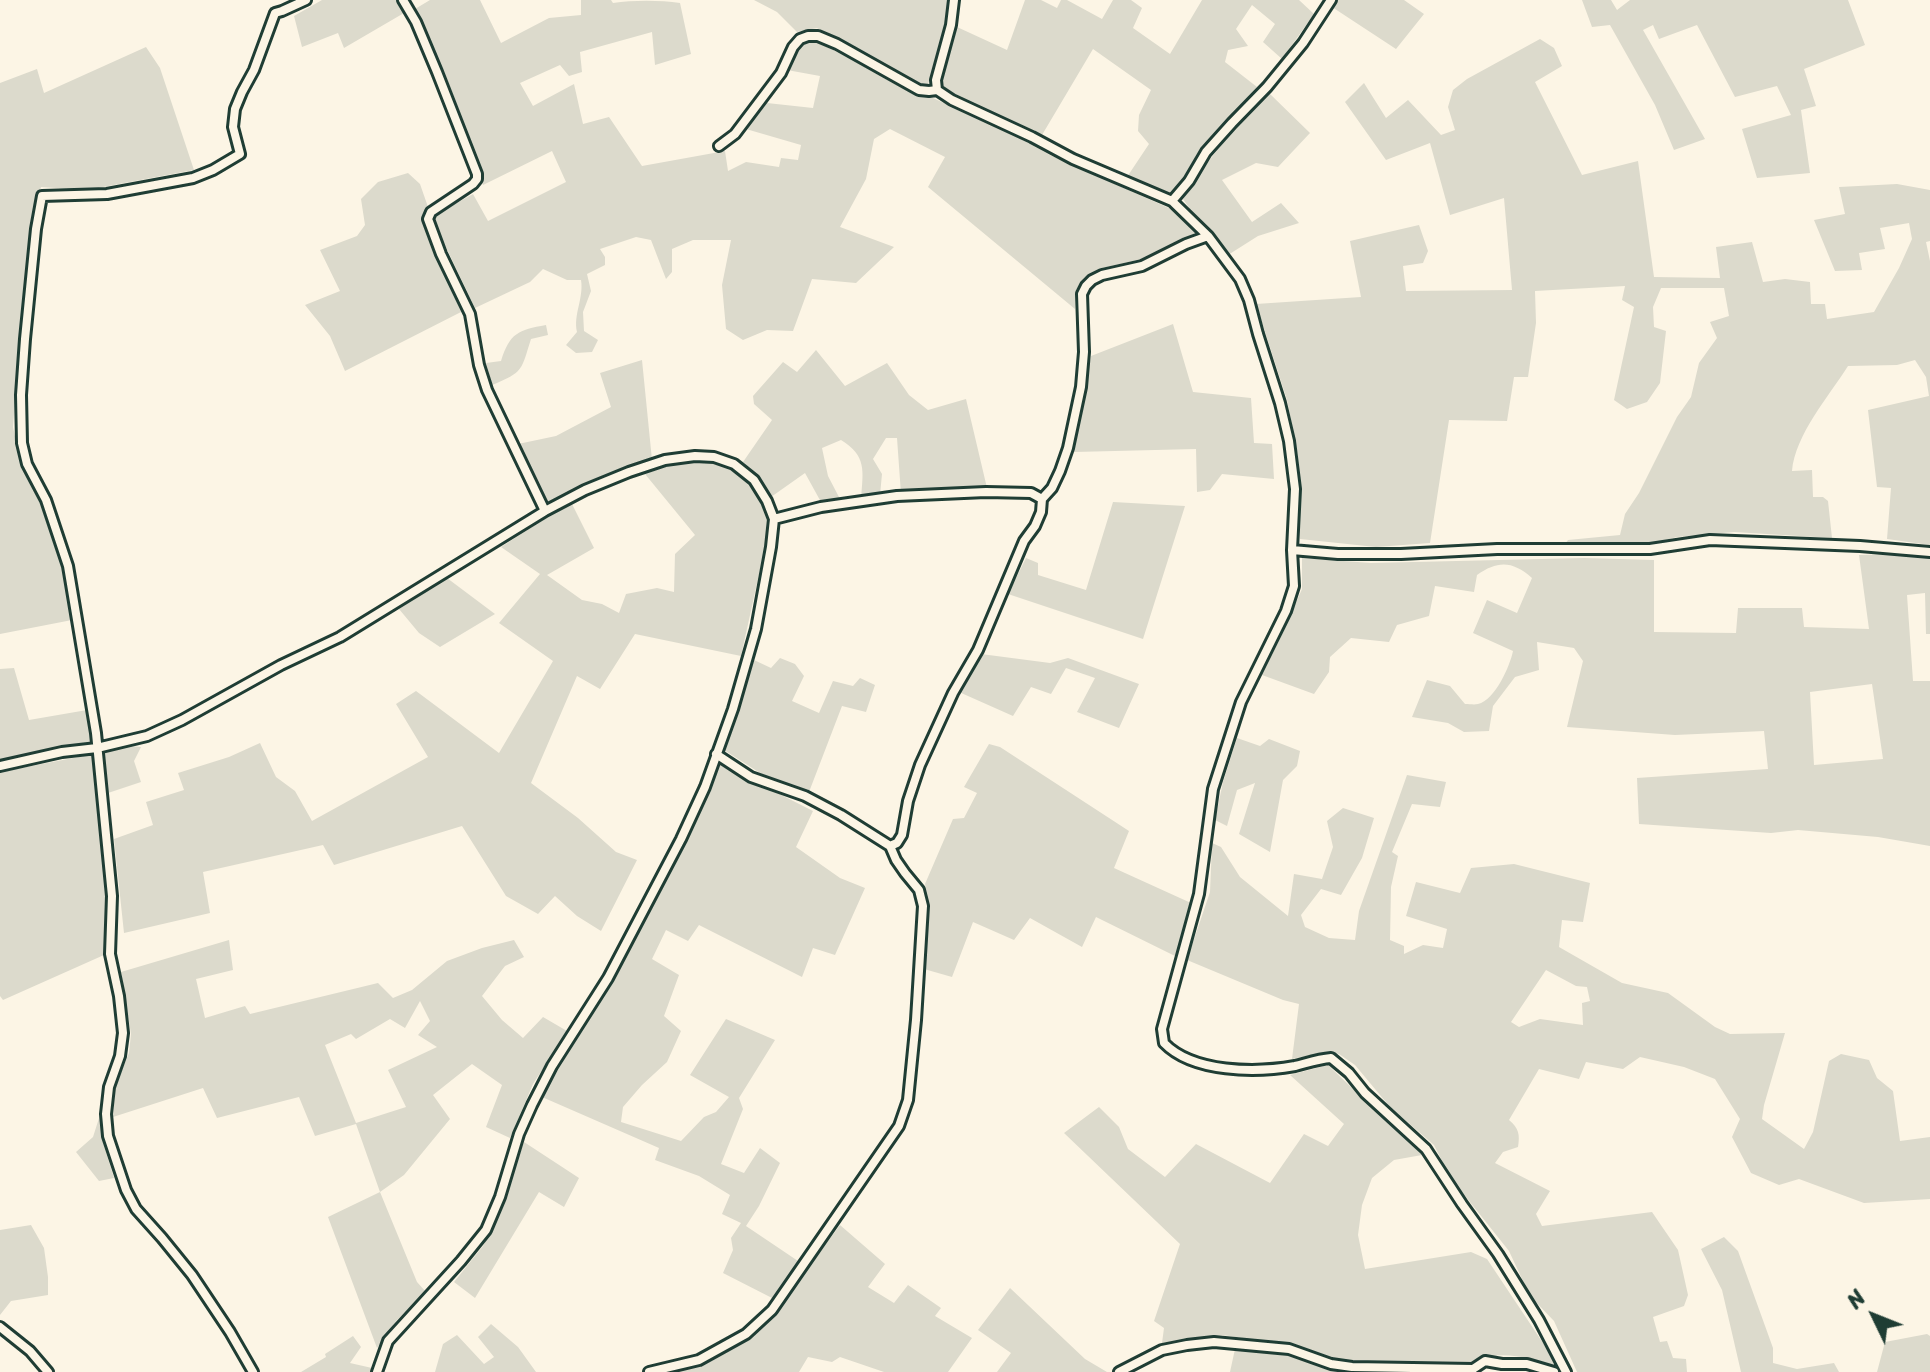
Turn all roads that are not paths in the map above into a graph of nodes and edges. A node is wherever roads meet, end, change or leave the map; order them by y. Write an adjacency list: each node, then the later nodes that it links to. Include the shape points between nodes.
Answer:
1 (306, 0): 14 (street, via 275,13 235,109 240,154 193,178 107,194 42,196 25,339 22,443 68,566)
2 (403, 0): 10 (street, via 477,174 473,184 428,219 470,314 487,390)
3 (954, 0): 5 (street)
4 (1331, 0): 7 (street, via 1303,43 1206,152)
5 (937, 90): 6 (street, via 919,90 837,44 808,36 793,47 781,73 735,134); 7 (street, via 1073,159)
6 (719, 146)
7 (1172, 201): 8 (street)
8 (1208, 236): 9 (street, via 1142,266 1102,275 1086,286 1075,416 1060,471); 12 (street, via 1240,279 1280,403 1295,489)
9 (1042, 499): 11 (street, via 1031,493 986,492 897,496); 17 (street, via 1035,526 920,765 902,835)
10 (545, 511): 11 (street, via 629,472 695,456 734,464 754,480); 14 (street, via 340,637 225,698 147,736)
11 (774, 519): 15 (street, via 756,629)
12 (1292, 550): 13 (street, via 1338,554 1650,549 1710,540); 25 (street, via 1291,597 1241,702 1213,789 1199,894 1162,1038 1176,1053 1208,1066 1249,1070 1331,1058 1338,1062 1426,1149 1498,1254)
13 (1930, 552)
14 (97, 748): 16 (street); 20 (street, via 112,896 110,954 123,1033 109,1087 108,1136 136,1209 192,1275)
15 (716, 754): 17 (street, via 751,777 841,815); 21 (street, via 681,839 608,978 532,1105 486,1230 388,1341)
16 (0, 766)
17 (890, 846): 22 (street, via 919,890 923,906 908,1100 899,1126 772,1310 746,1334 699,1360)
18 (0, 1327): 19 (street)
19 (48, 1372)
20 (253, 1372)
21 (377, 1372)
22 (649, 1372)
23 (1119, 1372): 24 (street, via 1162,1350 1214,1342 1289,1349 1352,1367 1473,1369 1485,1361)
24 (1554, 1372)
25 (1566, 1372)

